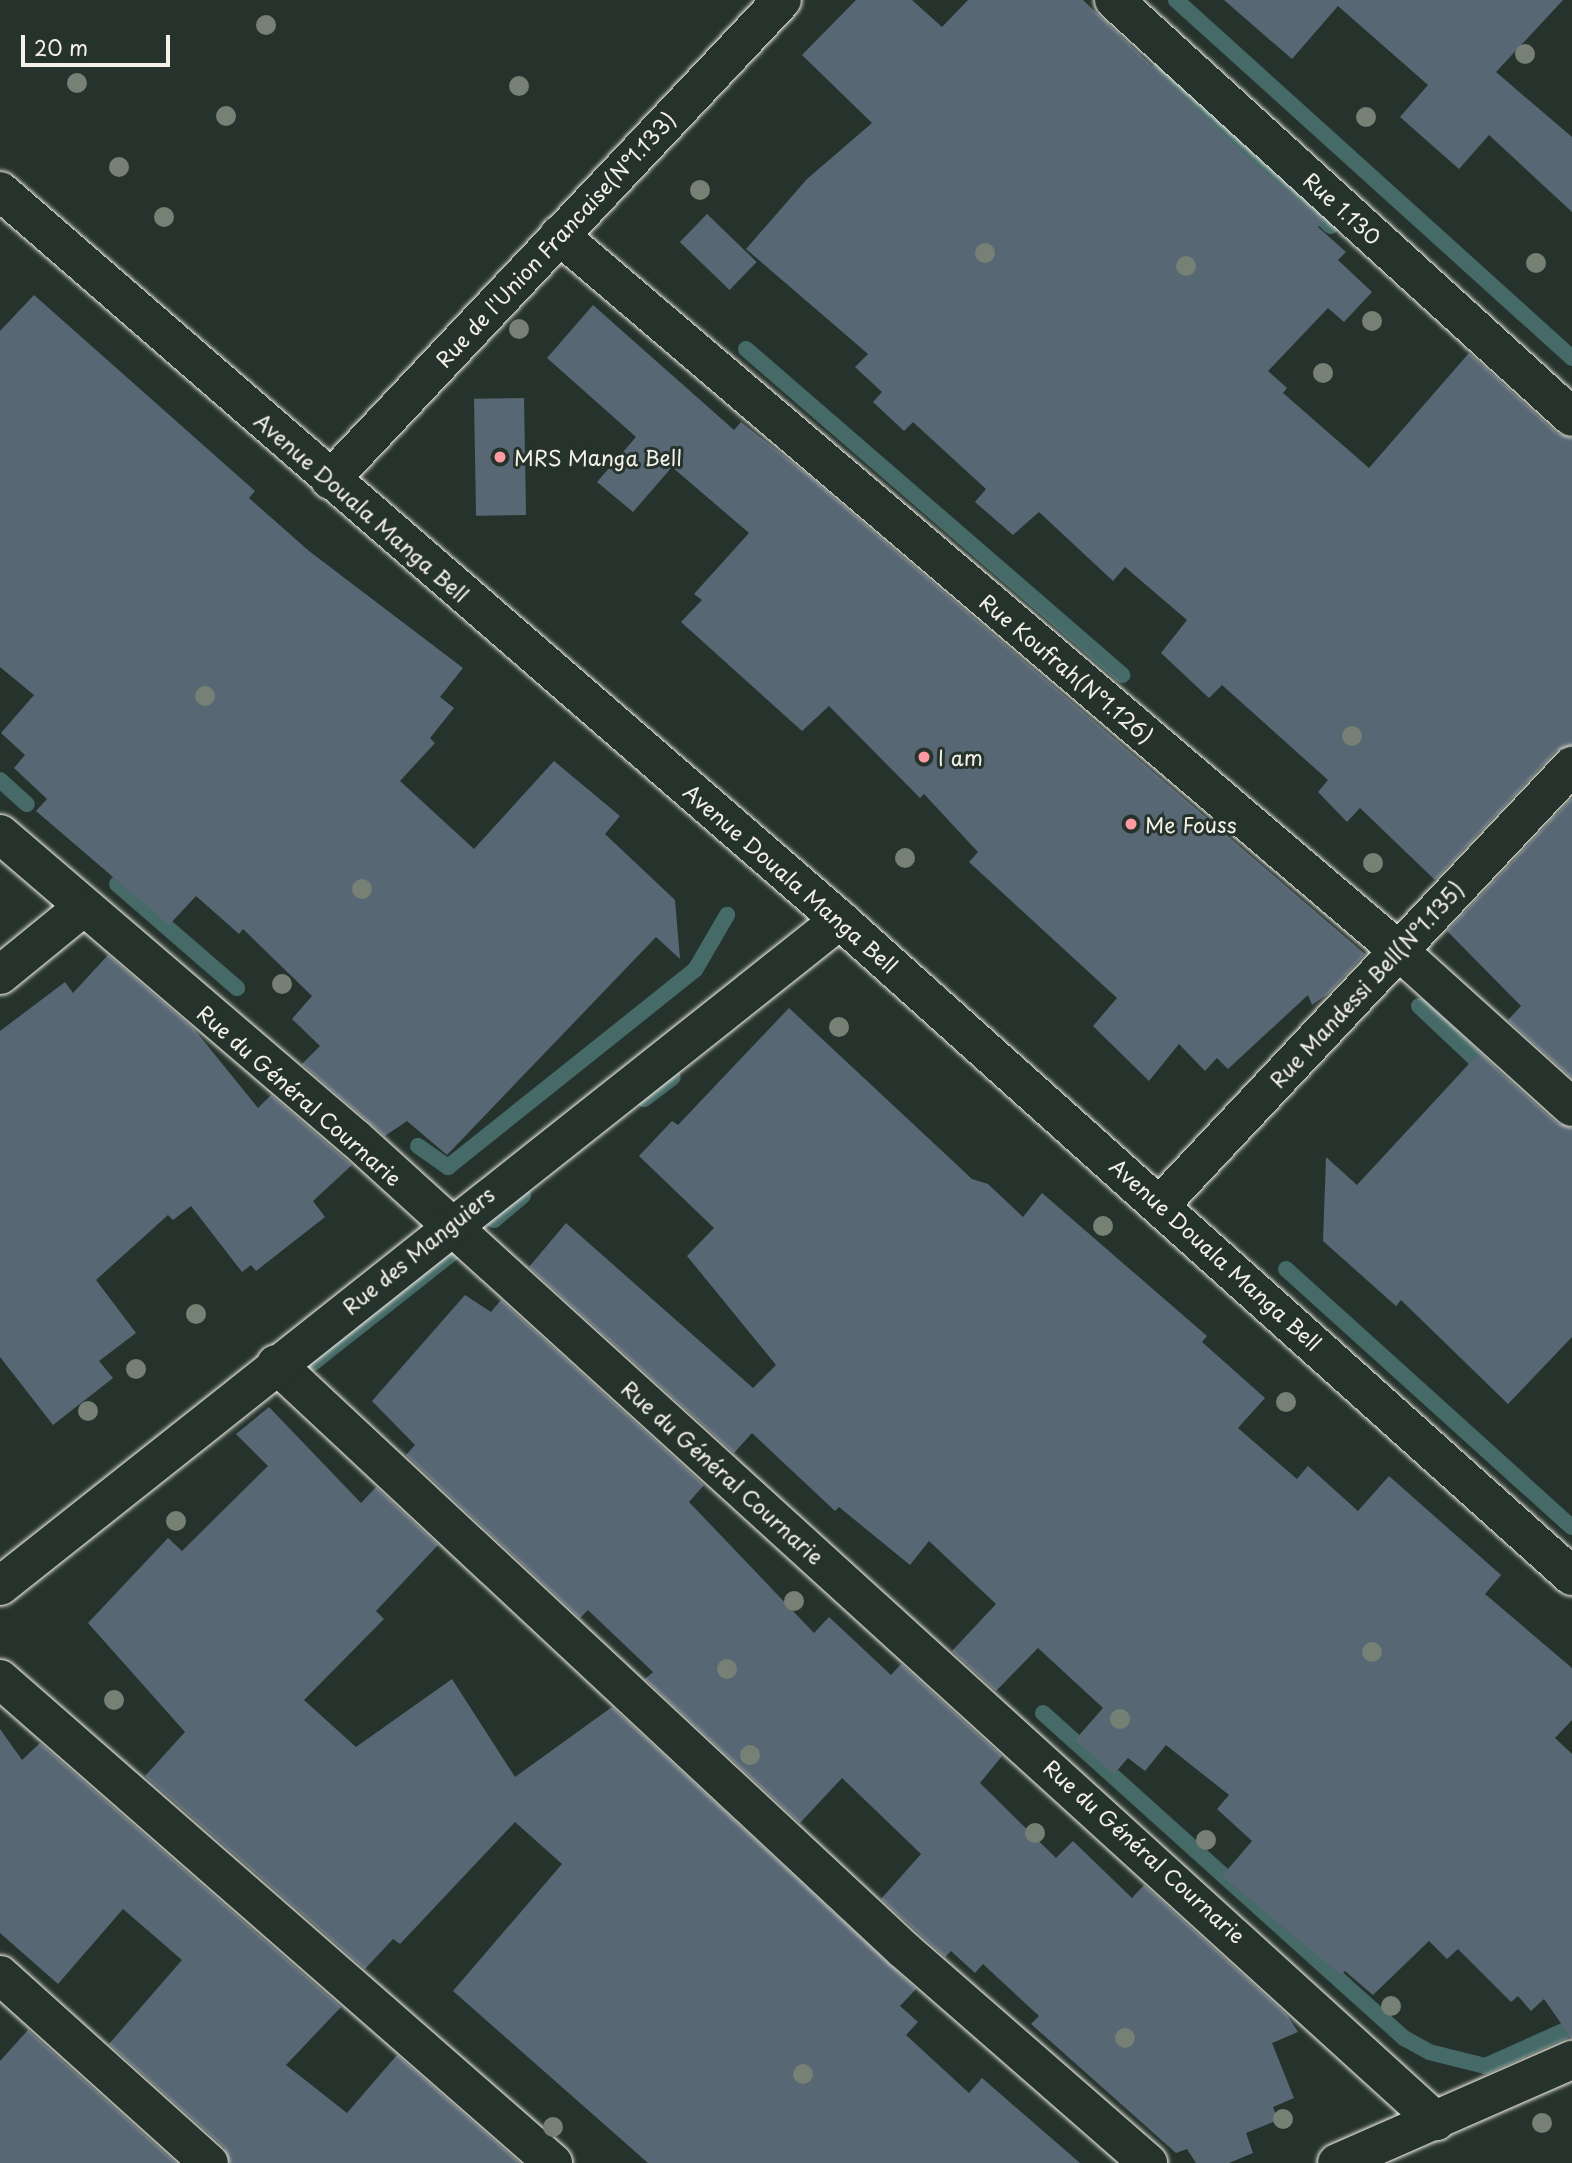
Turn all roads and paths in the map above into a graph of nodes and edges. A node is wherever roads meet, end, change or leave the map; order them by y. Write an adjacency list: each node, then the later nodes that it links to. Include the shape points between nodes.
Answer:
1 (782, 0): 4 (street, Rue de l'Union Francaise(N°1.133))
2 (1114, 0): 5 (street, Rue 1.130)
3 (0, 191): 6 (street, Avenue Douala Manga Bell)
4 (559, 235): 6 (street, Rue de l'Union Francaise(N°1.133)); 11 (street, Rue Koufrah(N°1.126))
5 (1572, 417)
6 (330, 480): 10 (street, Avenue Douala Manga Bell)
7 (1572, 766): 11 (street, Rue Mandessi Bell(N°1.135))
8 (0, 834): 9 (street, Rue du Général Cournarie)
9 (81, 909): 12 (street); 15 (street, Rue du Général Cournarie, via 356,1139)
10 (840, 920): 14 (street, Avenue Douala Manga Bell); 15 (street, Rue des Manguiers)
11 (1398, 950): 13 (street, Rue Koufrah(N°1.126)); 14 (street, Rue Mandessi Bell(N°1.135))
12 (0, 975)
13 (1572, 1107)
14 (1161, 1204): 17 (street, Avenue Douala Manga Bell)
15 (448, 1226): 16 (street, Rue des Manguiers); 22 (street, Rue du Général Cournarie, via 1160,1863)
16 (276, 1364): 18 (street, Rue des Manguiers); 25 (street, via 904,1950)
17 (1572, 1576)
18 (0, 1586)
19 (0, 1679): 24 (street)
20 (0, 1975): 23 (street)
21 (1572, 2060): 22 (street)
22 (1436, 2121): 26 (street)
23 (209, 2163)
24 (553, 2163)
25 (1148, 2163)
26 (1337, 2163)

